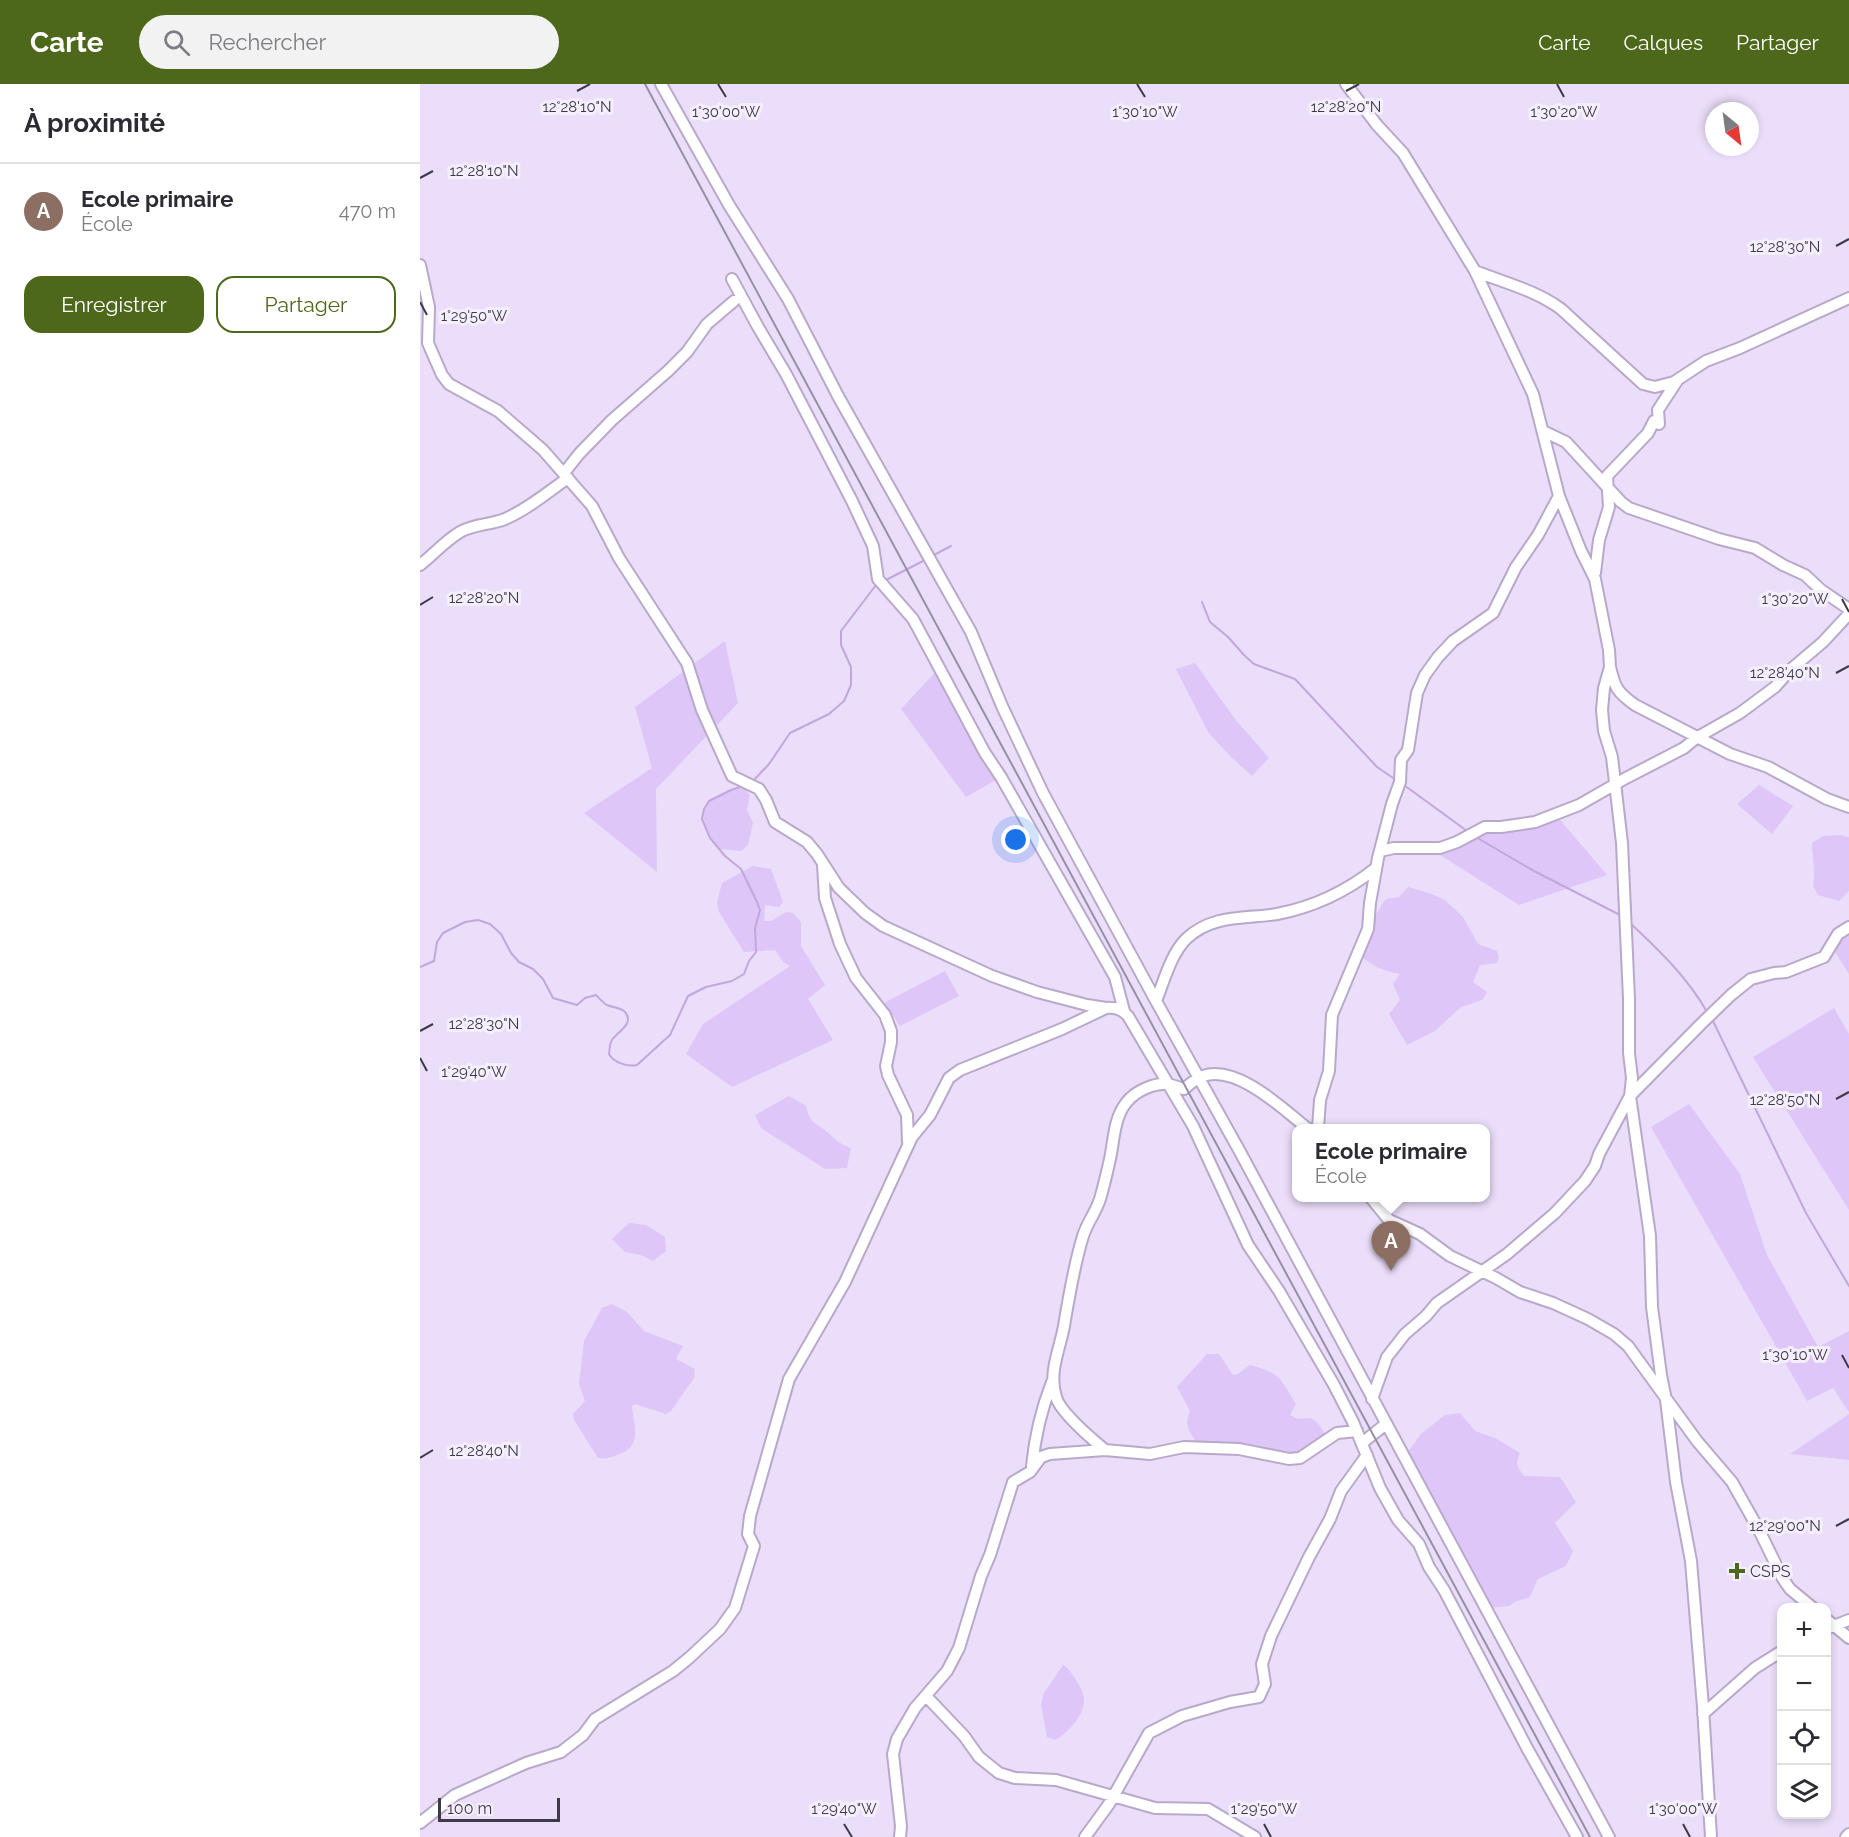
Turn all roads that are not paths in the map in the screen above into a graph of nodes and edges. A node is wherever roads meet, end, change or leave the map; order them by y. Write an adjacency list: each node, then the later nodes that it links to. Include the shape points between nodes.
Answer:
1 (661, 84): 25 (street, via 788,299 971,632 1043,793)
2 (1346, 84): 4 (street, via 1403,153)
3 (420, 265): 10 (street, via 429,307 428,343 442,375 449,384 498,411)
4 (1475, 271): 8 (street, via 1547,299 1643,384 1658,387); 9 (street, via 1526,377)
5 (732, 279): 27 (street, via 852,501 873,546 878,579 913,619 985,753 1115,977)
6 (1849, 298): 8 (street, via 1706,361)
7 (734, 301): 10 (street, via 707,324 668,371 579,454)
8 (1677, 381): 11 (street, via 1658,410 1657,422 1607,476)
9 (1543, 430): 11 (street, via 1566,442); 12 (street)
10 (566, 475): 13 (street, via 509,517 458,533); 22 (street, via 596,513 618,558 687,663 702,710 732,776 759,789 775,822 807,842)
11 (1607, 484): 14 (street, via 1609,507 1599,540); 15 (street, via 1629,508 1755,548 1805,575)
12 (1559, 496): 14 (street); 21 (street, via 1493,613 1453,641 1425,675 1417,693 1408,750 1401,760 1400,782)
13 (420, 565)
14 (1595, 579): 17 (street)
15 (1849, 609)
16 (1849, 614): 18 (street, via 1775,687)
17 (1610, 667): 18 (street, via 1620,694); 19 (street, via 1602,710)
18 (1696, 738): 19 (street); 20 (street, via 1736,758 1768,767)
19 (1616, 784): 21 (street, via 1579,805 1535,822 1485,827 1440,848); 30 (street, via 1625,887)
20 (1849, 807)
21 (1380, 851): 23 (street)
22 (822, 861): 26 (street, via 833,882 849,898 891,930 992,976 1037,992); 33 (street, via 825,898 840,944 856,978 885,1015 891,1031 886,1066 907,1115)
23 (1376, 868): 25 (street, via 1343,892 1300,908 1241,916 1197,930 1175,956); 32 (street, via 1368,929 1332,1015 1329,1071 1320,1100)
24 (1849, 927): 30 (street, via 1838,934 1824,957 1786,972 1751,979)
25 (1156, 1001): 28 (street)
26 (1106, 1008): 27 (street); 33 (street, via 953,1074)
27 (1124, 1011): 29 (street)
28 (1199, 1077): 29 (street, via 1184,1089); 31 (street, via 1219,1074 1240,1080); 37 (street)
29 (1170, 1084): 36 (street, via 1140,1092 1127,1102 1119,1116 1099,1200 1078,1253); 40 (street, via 1248,1245 1279,1291)
30 (1630, 1096): 35 (street, via 1585,1181 1555,1213); 38 (street, via 1650,1236 1652,1307)
31 (1302, 1124)
32 (1318, 1124)
33 (908, 1144): 54 (street, via 844,1282 785,1388 751,1512 748,1534 754,1546 735,1608 720,1629 673,1671 595,1719 583,1735 561,1752 455,1795)
34 (1375, 1202): 35 (street, via 1389,1220 1406,1226)
35 (1481, 1272): 37 (street, via 1437,1303 1405,1334 1387,1357); 38 (street, via 1614,1334 1628,1346)
36 (1053, 1381): 42 (street, via 1059,1404); 44 (street, via 1035,1439)
37 (1372, 1399): 39 (street)
38 (1666, 1400): 45 (street, via 1732,1482 1783,1579); 52 (street, via 1691,1562)
39 (1386, 1424): 41 (street); 59 (street)
40 (1357, 1431): 41 (street); 42 (street, via 1337,1433 1300,1458 1289,1459 1239,1449 1184,1447 1150,1454)
41 (1362, 1443): 43 (street)
42 (1105, 1450): 44 (street, via 1043,1456)
43 (1367, 1455): 53 (street, via 1341,1491 1271,1636 1262,1664 1265,1684 1259,1697 1182,1716 1149,1733); 58 (street, via 1380,1488 1398,1520 1419,1544)
44 (1032, 1469): 51 (street, via 1013,1482 959,1648 947,1671)
45 (1807, 1603)
46 (1849, 1620): 47 (street)
47 (1831, 1624)
48 (1831, 1625): 49 (street)
49 (1849, 1638)
50 (1777, 1654): 52 (street, via 1755,1668)
51 (926, 1696): 53 (street, via 979,1757 999,1773 1015,1778 1056,1780); 55 (street, via 915,1708 893,1754)
52 (1703, 1714): 60 (street)
53 (1113, 1796): 56 (street); 57 (street, via 1155,1808 1208,1809)
54 (420, 1822)
55 (900, 1837)
56 (1084, 1837)
57 (1255, 1837)
58 (1577, 1837)
59 (1609, 1837)
60 (1711, 1837)

